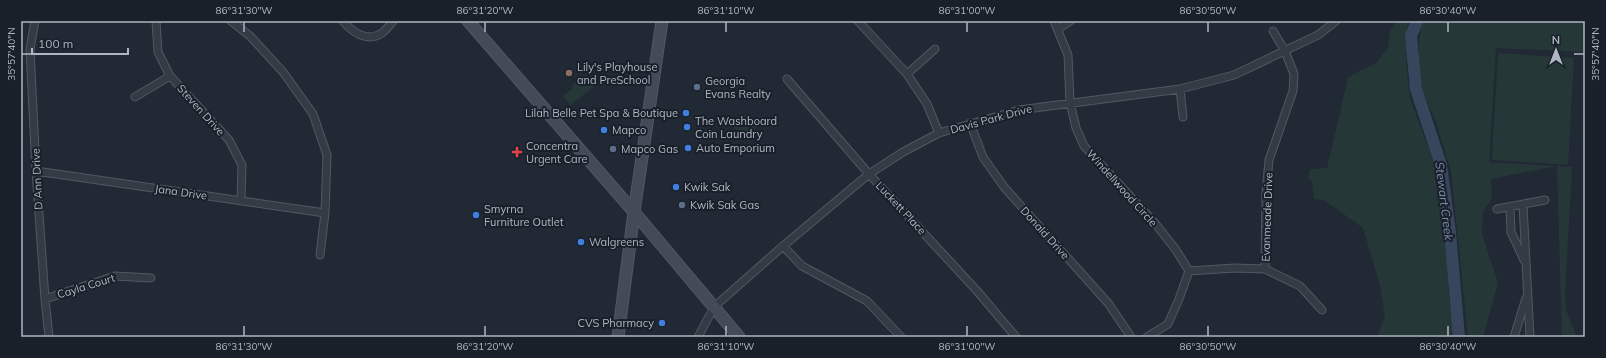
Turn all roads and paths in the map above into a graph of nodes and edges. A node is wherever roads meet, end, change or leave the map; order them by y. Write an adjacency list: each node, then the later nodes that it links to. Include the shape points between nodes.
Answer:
1 (35, 21): 25 (street, D Ann Drive, via 30,49)
2 (156, 21): 17 (street, Steven Drive, via 158,52)
3 (231, 21): 33 (street, via 250,36 283,72 313,114 327,155)
4 (343, 21): 5 (street, via 352,31 368,37 382,33)
5 (393, 21)
6 (468, 21): 32 (main road)
7 (662, 21): 32 (main road)
8 (858, 21): 16 (street)
9 (1054, 21): 12 (street, Windellwood Circle)
10 (1070, 21): 12 (street)
11 (1336, 21): 15 (street, Davis Park Drive, via 1318,35)
12 (1058, 29): 21 (street, Windellwood Circle, via 1068,55)
13 (1274, 31): 15 (street, Evanmeade Drive)
14 (935, 49): 16 (street)
15 (1285, 51): 19 (street, Davis Park Drive, via 1234,75); 37 (street, Evanmeade Drive, via 1294,74 1293,91 1269,160)
16 (907, 74): 24 (street, via 927,104)
17 (170, 76): 20 (street); 28 (street, Steven Drive, via 229,140 242,165)
18 (787, 79): 26 (street, Luckett Place)
19 (1180, 89): 21 (street, Davis Park Drive); 22 (street)
20 (135, 98)
21 (1070, 102): 23 (street, Davis Park Drive, via 1019,110); 38 (street, Windellwood Circle, via 1076,128 1084,146 1154,222 1176,250)
22 (1183, 117)
23 (970, 123): 24 (street, Davis Park Drive); 50 (street, Donald Drive, via 983,157 1004,186 1108,303)
24 (939, 133): 26 (street, Davis Park Drive)
25 (36, 171): 28 (street, Jana Drive); 41 (street, D Ann Drive)
26 (869, 174): 34 (street, Davis Park Drive); 49 (street, Luckett Place)
27 (1545, 200): 29 (street)
28 (241, 201): 33 (street, Jana Drive)
29 (1523, 204): 30 (street); 36 (street)
30 (1510, 207): 31 (street); 36 (street, via 1511,232)
31 (1497, 209)
32 (634, 212): 42 (main road); 45 (main road)
33 (325, 213): 35 (street)
34 (783, 246): 42 (street, Davis Park Drive); 48 (street, via 802,266 867,301)
35 (320, 255)
36 (1526, 263): 40 (street)
37 (1265, 269): 38 (street); 43 (street, via 1300,286)
38 (1188, 271): 51 (street, via 1168,324)
39 (151, 278): 41 (street, Cayla Court, via 115,276)
40 (1528, 292): 52 (street); 53 (street)
41 (45, 299): 44 (street, D Ann Drive)
42 (714, 307): 46 (street); 47 (main road)
43 (1322, 310)
44 (49, 337)
45 (618, 337)
46 (698, 337)
47 (739, 337)
48 (901, 337)
49 (1016, 337)
50 (1131, 337)
51 (1147, 337)
52 (1514, 337)
53 (1530, 337)

